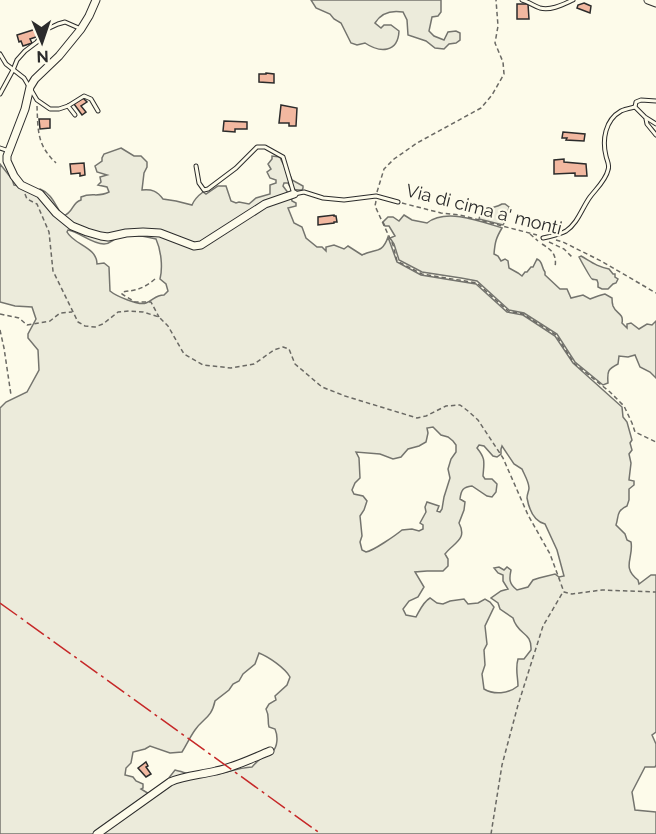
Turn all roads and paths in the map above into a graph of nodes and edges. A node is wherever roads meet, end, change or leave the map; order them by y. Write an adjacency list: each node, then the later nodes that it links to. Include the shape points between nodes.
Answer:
1 (96, 0): 7 (street)
2 (496, 0): 27 (path, via 495,43 504,62 504,74 492,95 481,108 394,159 384,170)
3 (522, 0): 4 (lane, via 546,9)
4 (573, 0)
5 (648, 0): 6 (street)
6 (656, 3)
7 (81, 29): 9 (lane, via 65,22 45,30 17,60); 10 (street)
8 (0, 54): 9 (lane)
9 (13, 70): 10 (lane); 11 (lane)
10 (30, 87): 12 (lane); 22 (street)
11 (0, 94)
12 (37, 99): 14 (lane, via 50,109); 23 (path, via 40,140)
13 (656, 101): 15 (lane, via 641,99)
14 (68, 106): 16 (lane, via 84,96 91,99); 17 (lane)
15 (635, 107): 18 (lane); 30 (lane, via 620,111 605,129 609,171 573,225)
16 (98, 111)
17 (75, 115)
18 (645, 117): 19 (lane); 20 (lane)
19 (656, 124)
20 (656, 135)
21 (0, 148): 22 (lane)
22 (9, 151): 25 (street, via 7,162)
23 (56, 163)
24 (196, 166): 26 (lane, via 199,183 208,189 257,147 265,147 283,157)
25 (21, 185): 26 (street, via 40,194 72,226 87,232 108,237 160,233 194,246 264,204); 35 (path, via 27,199 37,204 49,232 53,271)
26 (294, 194): 27 (lane, Via di cima a' monti, via 304,192 344,200)
27 (377, 196): 28 (lane, Via di cima a' monti); 40 (path, via 375,206 398,261 422,274 477,283 508,311 524,314 556,335 574,363 624,406 635,432)
28 (398, 202): 29 (path, Via di cima a' monti)
29 (529, 233): 30 (path, Via di cima a' monti); 32 (path, via 554,253)
30 (543, 239): 31 (path); 34 (path, Via di cima a' monti, via 563,242)
31 (573, 258)
32 (555, 267)
33 (155, 279): 37 (path, via 141,289 122,294 135,302 151,302)
34 (656, 293)
35 (73, 312): 36 (path, via 60,312 50,321 27,325 19,318); 37 (path, via 78,322 95,327 118,312 143,312)
36 (0, 314)
37 (159, 317): 41 (path, via 184,354 203,365 231,368 254,364 283,347 289,349 295,364 308,376 322,387 345,396 417,418 446,406 460,405 478,420 503,458 528,516 550,554)
38 (0, 330): 39 (path)
39 (10, 395)
40 (656, 442)
41 (564, 592): 42 (path); 45 (path, via 543,626 518,705 502,765)
42 (656, 592)
43 (270, 751): 44 (street, via 218,771 170,782)
44 (97, 834)
45 (491, 834)

